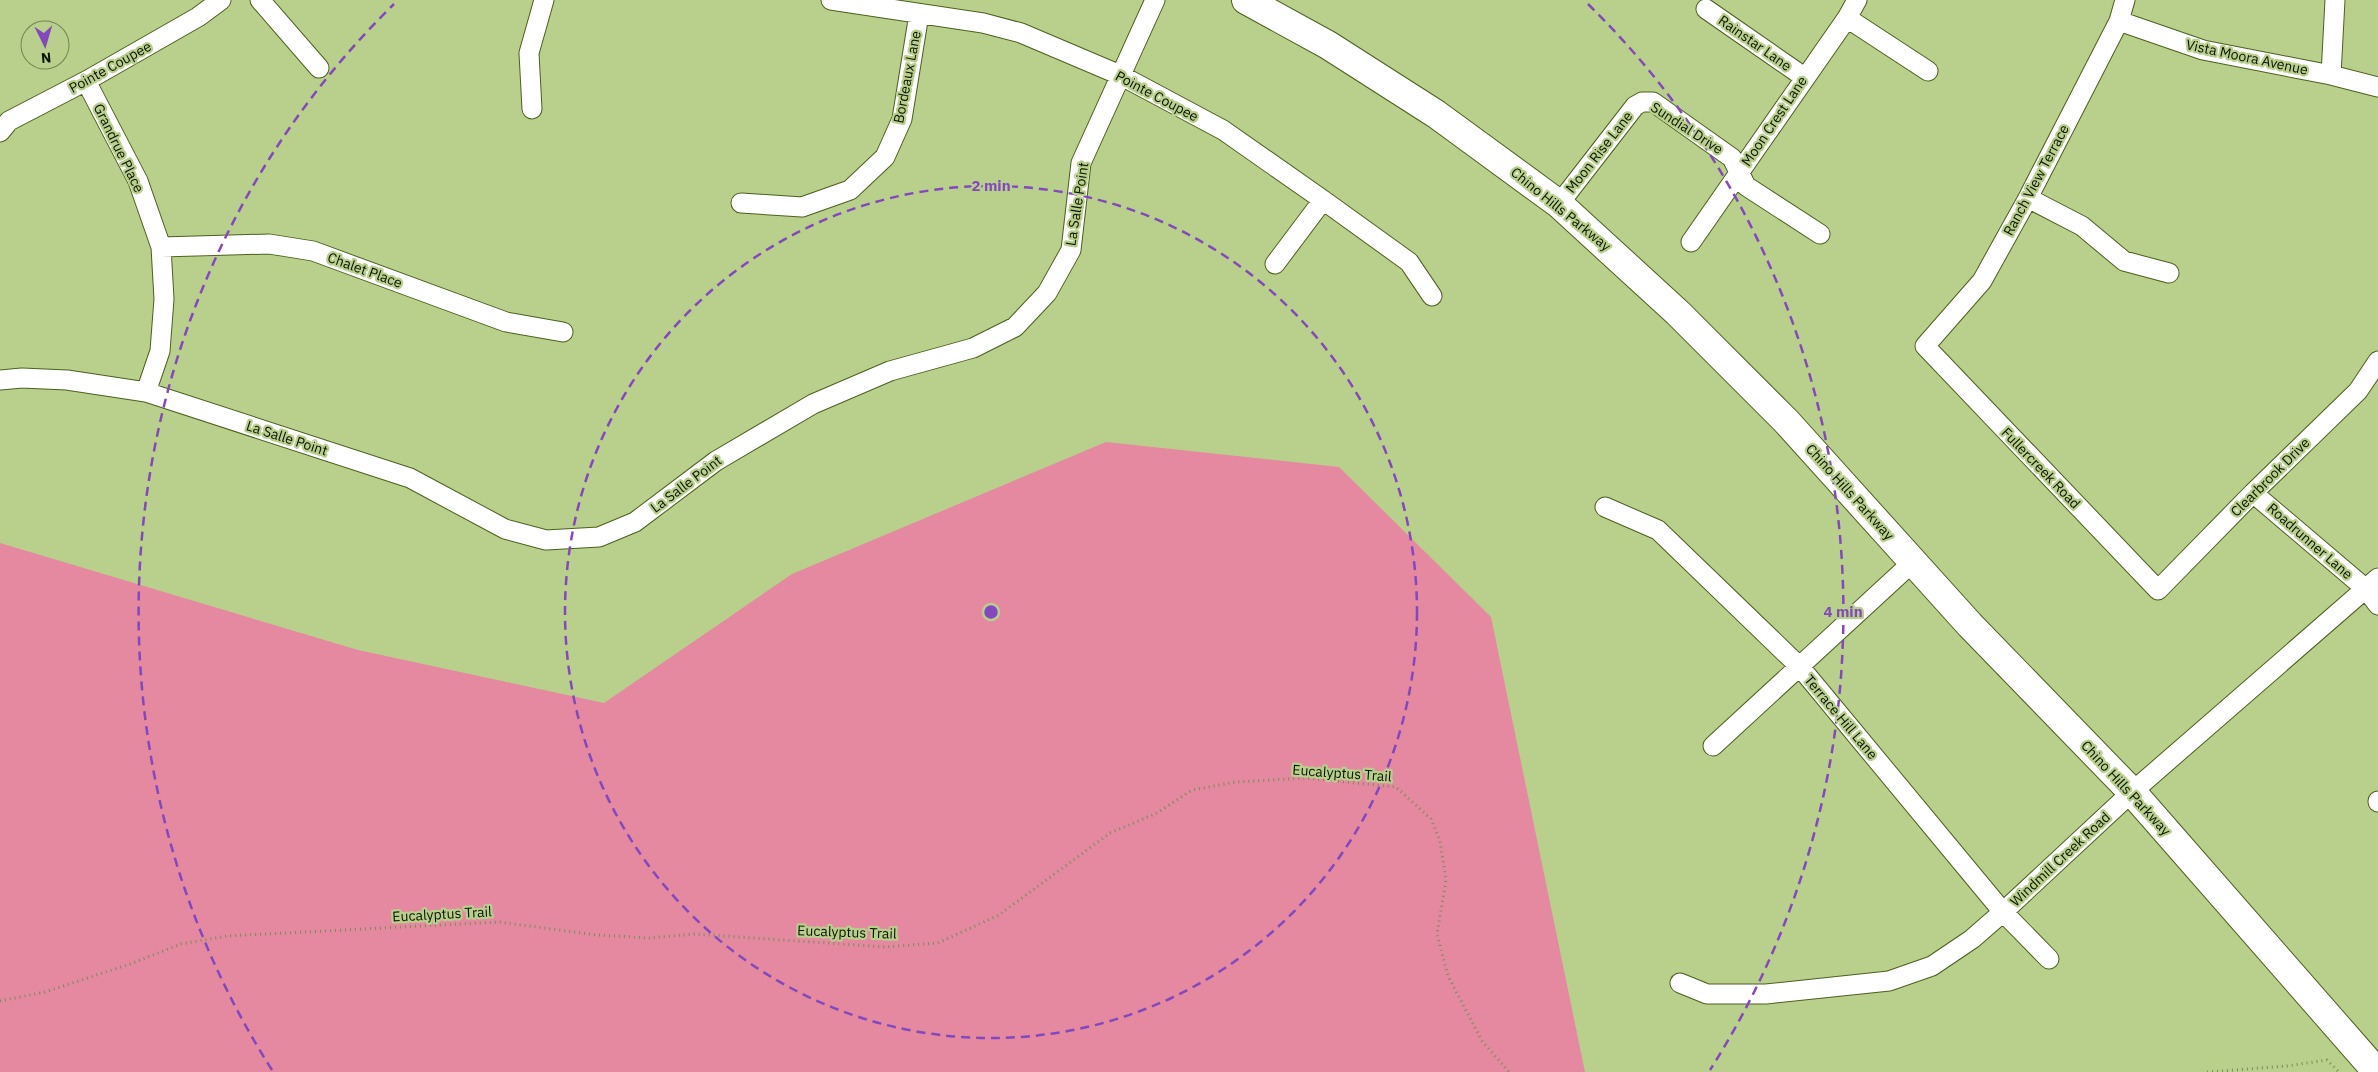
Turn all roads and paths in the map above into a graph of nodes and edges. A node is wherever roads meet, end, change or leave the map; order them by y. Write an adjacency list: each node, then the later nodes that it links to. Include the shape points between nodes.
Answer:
1 (221, 0): 19 (street, Pointe Coupee, via 198,17)
2 (260, 0): 14 (street)
3 (544, 0): 22 (street, via 529,53)
4 (831, 0): 11 (street, Pointe Coupee)
5 (1155, 0): 16 (street, La Salle Point)
6 (1246, 0): 28 (main road, Chino Hills Parkway, via 1328,45 1436,114)
7 (1857, 0): 12 (street, Moon Crest Lane)
8 (2125, 0): 13 (street, Ranch View Terrace)
9 (2335, 0): 17 (street)
10 (1706, 9): 18 (street, Rainstar Lane)
11 (919, 14): 16 (street, Pointe Coupee, via 1021,33); 27 (street, Bordeaux Lane, via 902,119 885,157 850,190 802,207)
12 (1847, 18): 15 (street); 18 (street, Moon Crest Lane)
13 (2118, 21): 17 (street, Vista Moora Avenue, via 2203,50); 25 (street, Ranch View Terrace)
14 (319, 68)
15 (1928, 71)
16 (1120, 75): 26 (street, Pointe Coupee, via 1223,130); 39 (street, La Salle Point, via 1081,163 1071,250 1047,292 1015,327 973,348 890,371 813,404 716,460 635,522 599,538 546,540 505,529 410,478)
17 (2331, 75): 20 (street, Vista Moora Avenue)
18 (1804, 77): 24 (street, Moon Crest Lane)
19 (86, 81): 23 (street, Pointe Coupee, via 9,121); 31 (street, Grandrue Place, via 138,181)
20 (2378, 87)
21 (1642, 102): 24 (street, Sundial Drive, via 1653,102 1732,158); 28 (street, Moon Rise Lane, via 1635,106)
22 (532, 109)
23 (0, 132)
24 (1740, 171): 29 (street, Sundial Drive, via 1746,186); 30 (street, Moon Crest Lane)
25 (2028, 198): 33 (street, via 2082,226 2124,261); 36 (street, Ranch View Terrace, via 1982,281)
26 (1323, 200): 32 (street); 34 (street, Pointe Coupee, via 1409,262)
27 (741, 203)
28 (1559, 204): 42 (main road, Chino Hills Parkway, via 1733,366)
29 (1820, 234)
30 (1691, 242)
31 (161, 247): 35 (street, Chalet Place, via 269,244 313,251 506,322); 39 (street, Grandrue Place, via 164,299 160,352)
32 (1275, 264)
33 (2169, 273)
34 (1432, 296)
35 (562, 332)
36 (1924, 346): 44 (street, Fullercreek Road)
37 (2378, 361): 40 (street, Clearbrook Drive, via 2358,391)
38 (0, 380): 39 (street, La Salle Point, via 67,380)
39 (146, 392)
40 (2253, 493): 43 (street, Roadrunner Lane); 44 (street, Clearbrook Drive)
41 (1605, 507): 46 (street, Terrace Hill Lane, via 1658,530)
42 (1914, 561): 46 (street); 48 (main road, Chino Hills Parkway, via 1970,625)
43 (2372, 584): 45 (street, Roadrunner Lane); 48 (street, Windmill Creek Road)
44 (2158, 590)
45 (2378, 605)
46 (1800, 667): 47 (street); 49 (street, Terrace Hill Lane)
47 (1713, 746)
48 (2132, 792): 49 (street, Windmill Creek Road); 56 (main road, Chino Hills Parkway)
49 (2004, 912): 50 (street, Terrace Hill Lane); 51 (street, Windmill Creek Road, via 1932,966 1890,980 1766,994 1707,994)
50 (2049, 960)
51 (1680, 983)
52 (0, 1001): 53 (path, Eucalyptus Trail, via 45,992 181,944 226,936 499,922 597,935 649,938 695,934 885,947 938,943 999,915 1110,833 1157,813 1192,790 1236,782 1306,778 1396,787 1431,819 1440,841 1446,880 1437,934 1448,976 1482,1041)
53 (1509, 1072)
54 (2207, 1072): 55 (path, via 2327,1060)
55 (2339, 1072)
56 (2377, 1072)

